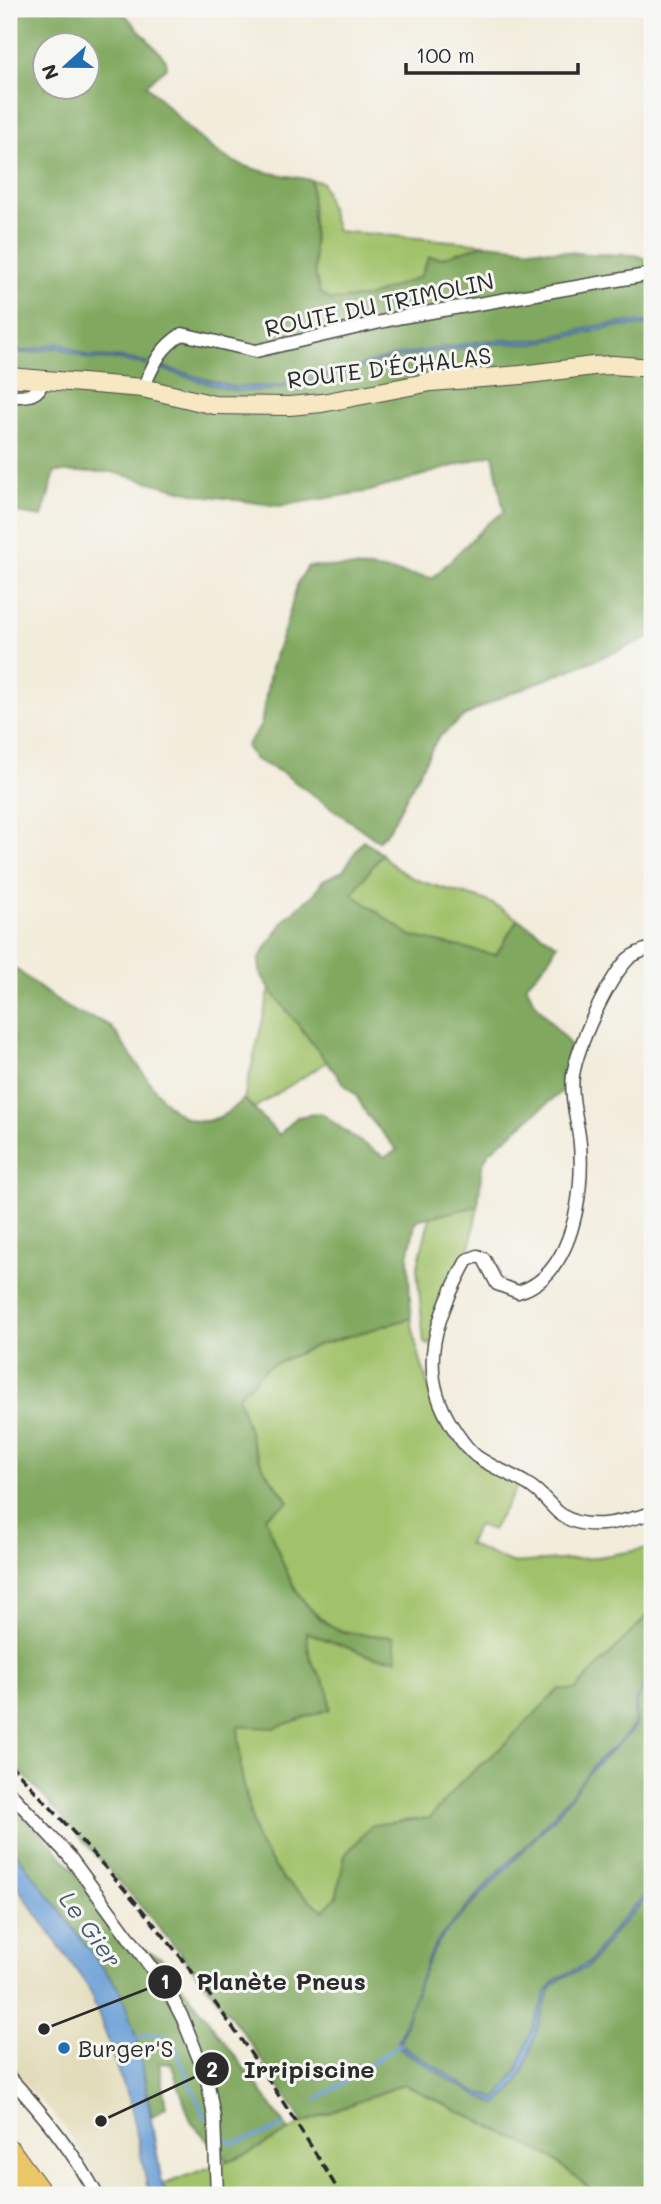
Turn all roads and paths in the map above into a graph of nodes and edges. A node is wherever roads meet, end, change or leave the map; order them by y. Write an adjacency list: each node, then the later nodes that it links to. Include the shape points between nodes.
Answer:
1 (652, 274): 5 (street, ROUTE DU TRIMOLIN, via 402,317 256,351 182,334 167,344)
2 (652, 368): 5 (street, ROUTE D'ÉCHALAS, via 593,366 431,382 289,406 214,405)
3 (9, 377): 4 (street, ROUTE D'ÉCHALAS)
4 (43, 380): 5 (street, ROUTE D'ÉCHALAS); 6 (street, via 35,394)
5 (144, 388)
6 (9, 396)
7 (652, 948): 8 (street, via 628,960 609,986 573,1074 582,1179 561,1257 537,1284 518,1292 497,1284 484,1259 467,1260 443,1308 432,1364 436,1396 461,1441 473,1454 530,1485 560,1514 589,1524 613,1524)
8 (652, 1513)
9 (9, 1792): 16 (street, via 69,1856 169,1992 207,2078 214,2117)
10 (9, 2077): 15 (street, via 67,2146)
11 (9, 2151): 14 (highway)
12 (9, 2182): 13 (highway)
13 (18, 2195)
14 (41, 2195)
15 (97, 2195)
16 (217, 2195)

